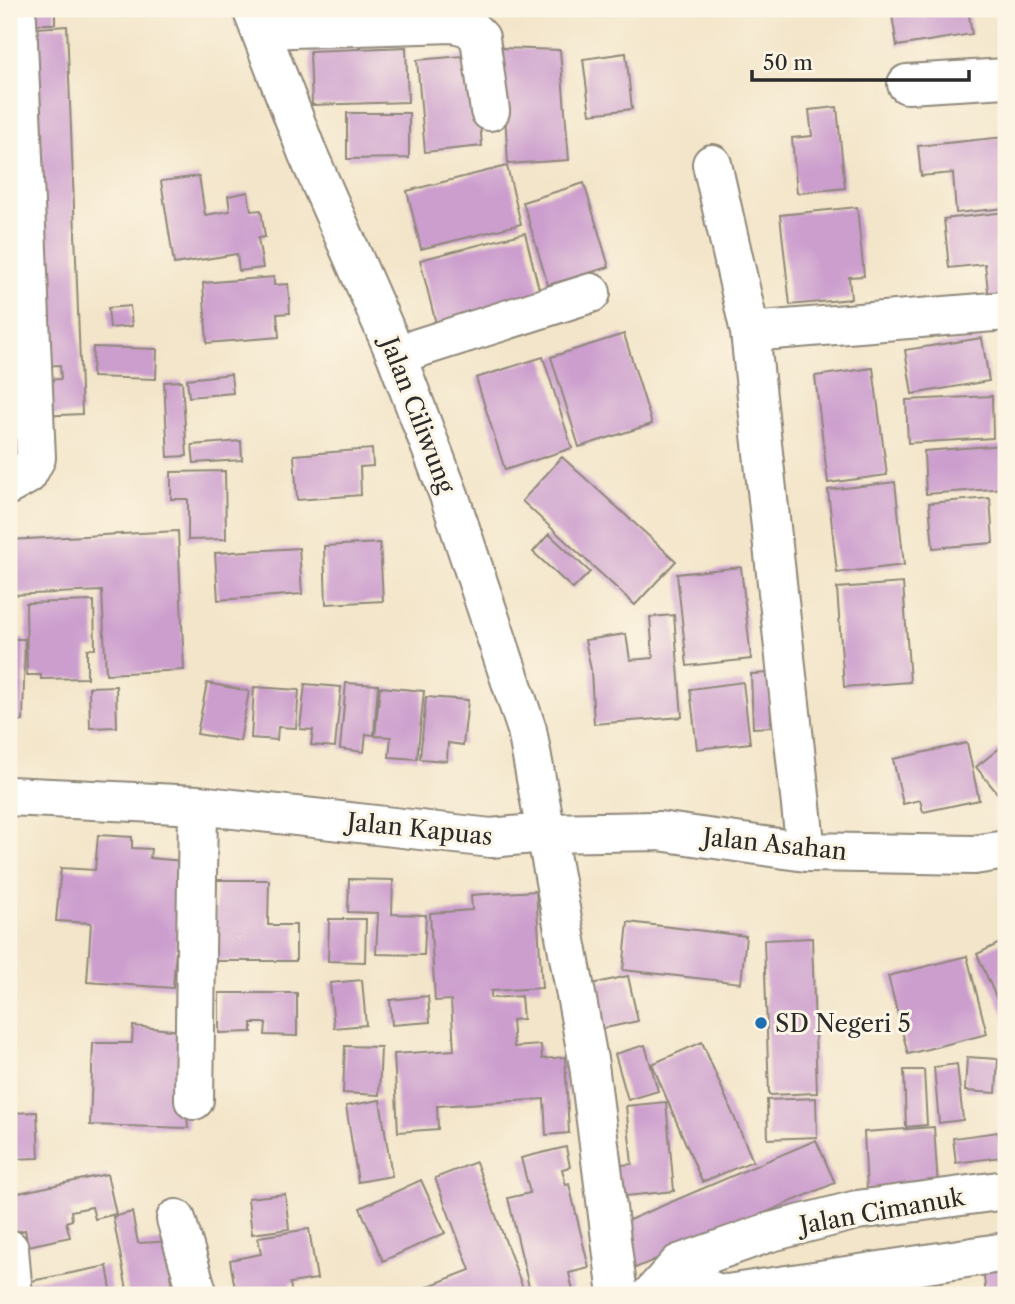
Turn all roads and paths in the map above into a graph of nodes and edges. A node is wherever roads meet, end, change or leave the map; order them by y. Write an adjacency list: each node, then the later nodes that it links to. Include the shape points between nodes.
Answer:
1 (9, 10): 11 (street, via 17,19 36,458 27,475)
2 (256, 19): 5 (street, via 469,27 480,38); 10 (street, Jalan Ciliwung, via 307,152)
3 (1006, 78): 4 (street)
4 (907, 84)
5 (490, 111)
6 (712, 164): 9 (street)
7 (591, 293): 10 (street)
8 (1006, 317): 9 (street)
9 (750, 332): 17 (street)
10 (396, 355): 15 (street, Jalan Ciliwung, via 450,498 527,730)
11 (9, 485)
12 (9, 771): 15 (street, Jalan Kapuas, via 166,780 493,815)
13 (9, 796): 14 (street, Jalan Kapuas)
14 (198, 805): 15 (street, Jalan Kapuas, via 491,838); 18 (street)
15 (544, 833): 17 (street, Jalan Asahan, via 659,831); 26 (street, Jalan Ciliwung, via 589,1065)
16 (1006, 850): 17 (street, Jalan Asahan, via 974,855)
17 (806, 852)
18 (194, 1100)
19 (1006, 1191): 23 (street, Jalan Cimanuk, via 857,1210 767,1233)
20 (176, 1219): 25 (street)
21 (9, 1249): 24 (street)
22 (1006, 1252): 23 (street, via 727,1294 704,1288)
23 (679, 1264): 27 (street, Jalan Cimanuk)
24 (13, 1295)
25 (198, 1295)
26 (618, 1295)
27 (651, 1295)

